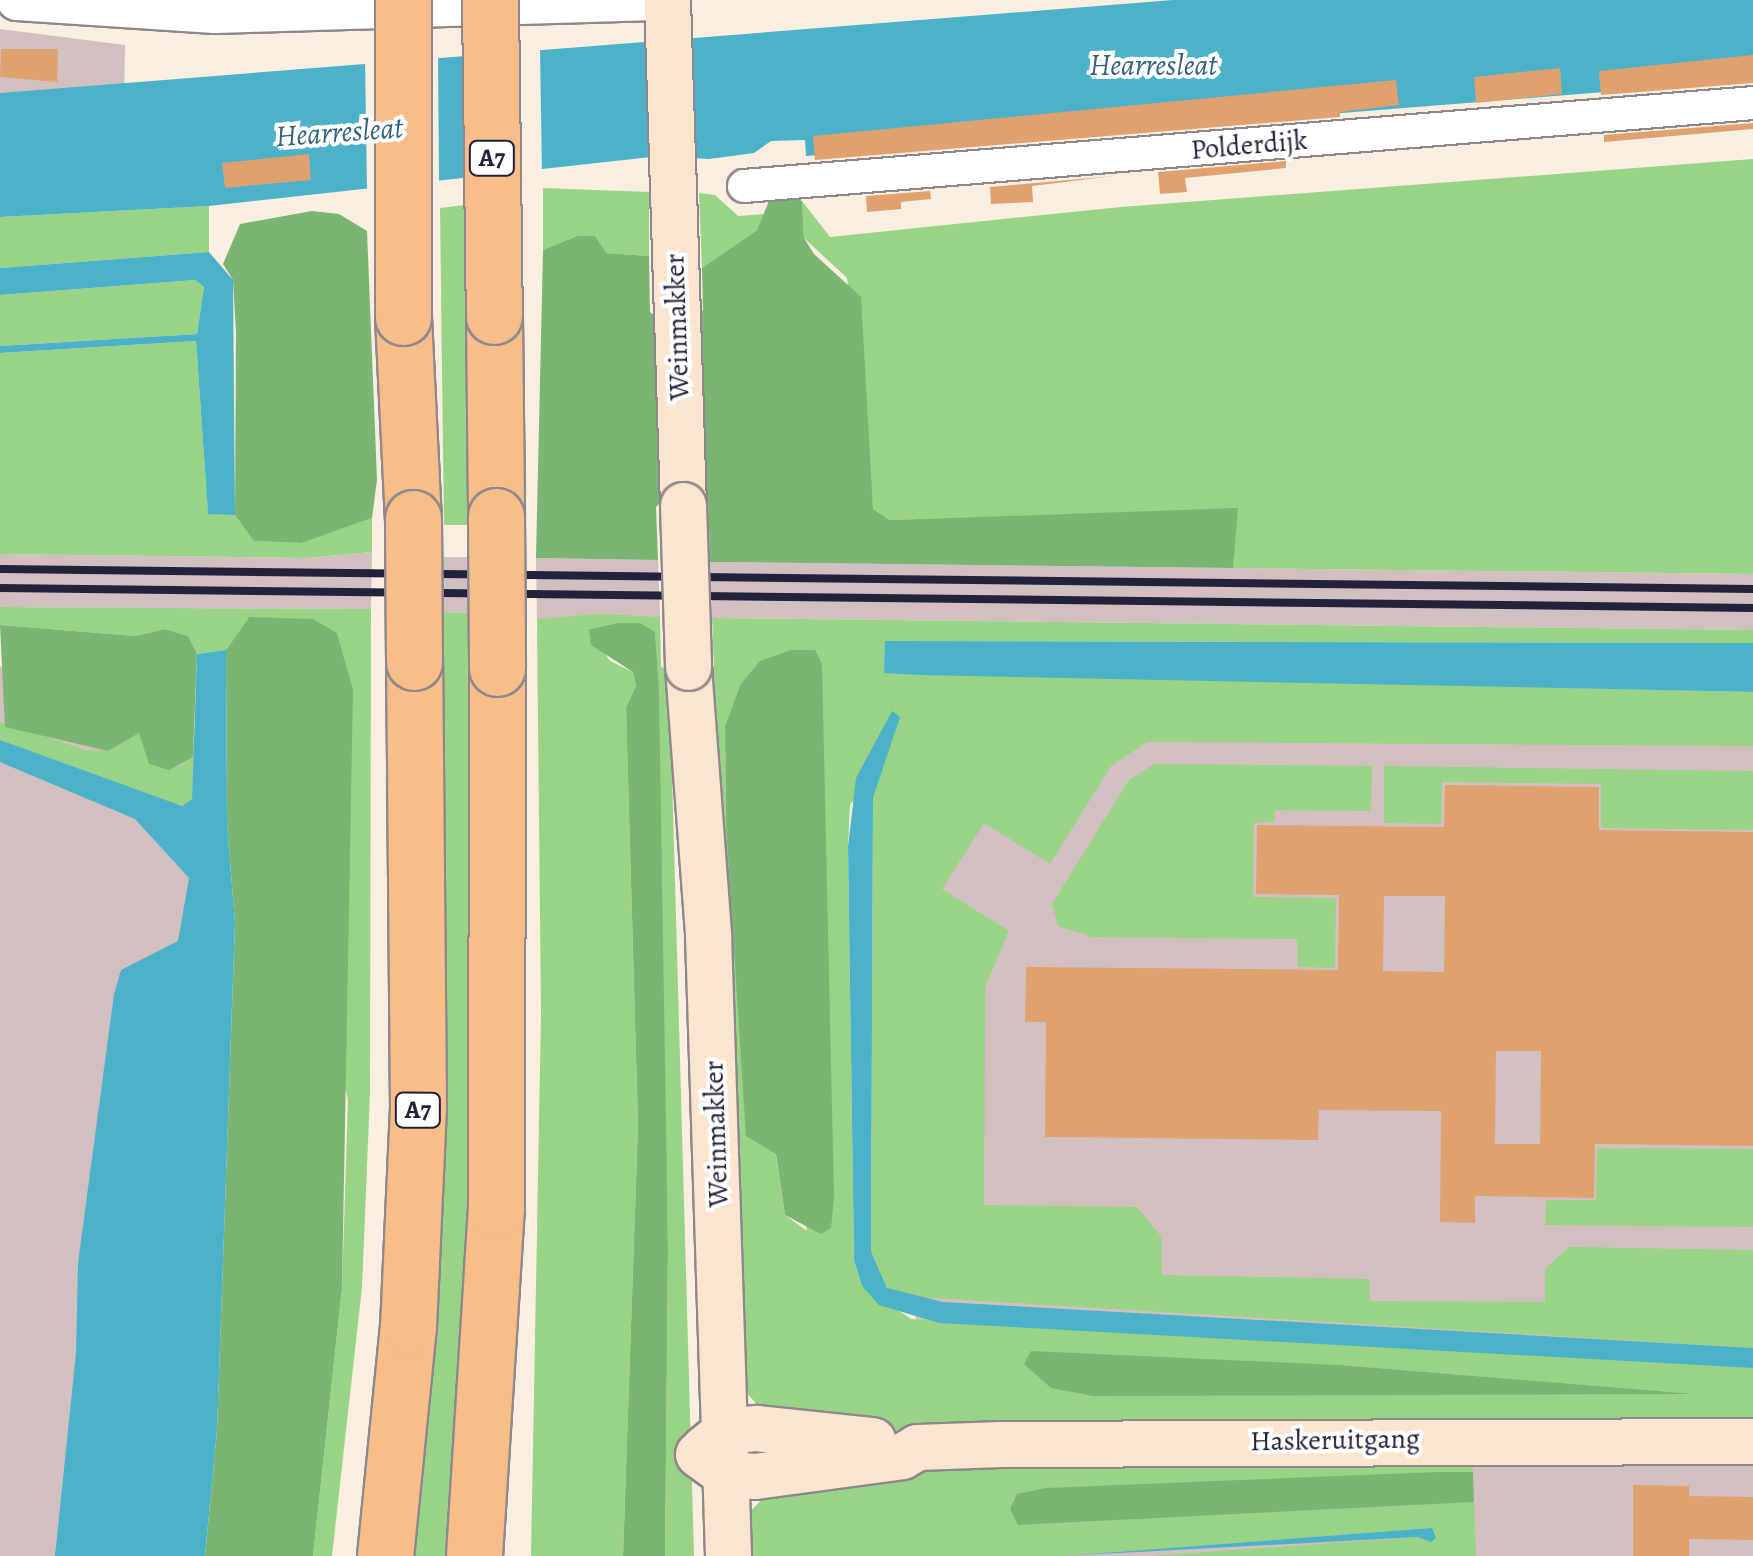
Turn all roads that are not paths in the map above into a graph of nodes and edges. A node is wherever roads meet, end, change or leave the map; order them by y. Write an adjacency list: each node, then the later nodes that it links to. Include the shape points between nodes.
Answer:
1 (17, 0): 6 (street, via 135,12)
2 (403, 0): 12 (highway, A7, bridge, via 418,1108 408,1327)
3 (490, 0): 9 (highway, A7, bridge)
4 (655, 0): 6 (street)
5 (667, 0): 11 (main road, Weinmakker, bridge, via 689,715 697,733 703,835)
6 (264, 6)
7 (1753, 103): 8 (street, Polderdijk)
8 (744, 186)
9 (496, 1208): 13 (highway, A7); 14 (highway, A7, via 514,1380)
10 (1753, 1441): 11 (main road, Haskeruitgang, via 1322,1438 917,1447 905,1440)
11 (717, 1453): 15 (main road, Weinmakker); 16 (main road, Weinmakker)
12 (385, 1556)
13 (474, 1556)
14 (506, 1556)
15 (702, 1556)
16 (728, 1556)

